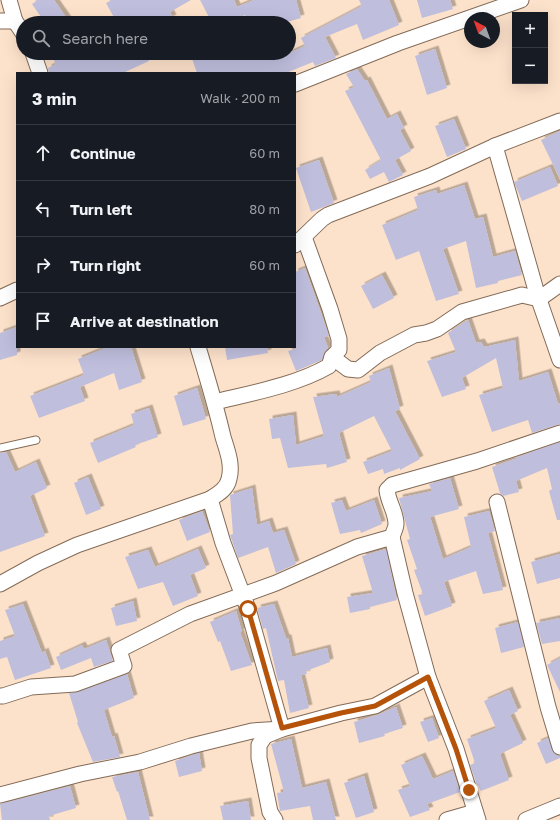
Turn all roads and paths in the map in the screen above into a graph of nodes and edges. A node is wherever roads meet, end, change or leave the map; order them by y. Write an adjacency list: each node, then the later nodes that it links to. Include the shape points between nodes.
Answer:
1 (9, 0): 3 (street)
2 (521, 0): 8 (street, via 398,43)
3 (16, 19)
4 (0, 21): 5 (street)
5 (16, 26)
6 (35, 60): 7 (street)
7 (40, 72)
8 (296, 84)
9 (560, 121): 10 (street)
10 (495, 146): 11 (street, via 430,176 328,215); 15 (street)
11 (299, 241): 17 (street, via 330,309 339,340 339,350)
12 (560, 284): 15 (street)
13 (16, 290): 14 (street)
14 (0, 298)
15 (539, 299): 17 (street, via 522,295 462,312 437,329 414,335 358,370 348,368); 18 (street)
16 (198, 348): 19 (street)
17 (332, 357): 19 (street, via 329,366 320,371 265,390)
18 (560, 360)
19 (215, 402): 23 (street, via 230,466 227,486)
20 (560, 432): 25 (street, via 477,461 392,485 387,490 396,526)
21 (36, 440): 22 (lane)
22 (0, 448)
23 (210, 499): 26 (street, via 77,545); 27 (street, via 222,543)
24 (497, 502): 31 (street)
25 (392, 537): 27 (street, via 357,547 276,583); 28 (street)
26 (0, 584)
27 (242, 594): 29 (street, via 190,614 120,650 124,666 75,684 31,687); 30 (street)
28 (428, 677): 30 (street, via 375,706); 34 (street, via 456,749)
29 (0, 696)
30 (282, 728): 32 (street, via 252,731 140,762 80,774); 35 (street, via 265,736 259,745 259,758 270,812)
31 (560, 746)
32 (0, 795)
33 (560, 806): 37 (street)
34 (476, 816): 36 (street)
35 (274, 820)
36 (447, 820)
37 (526, 820)

